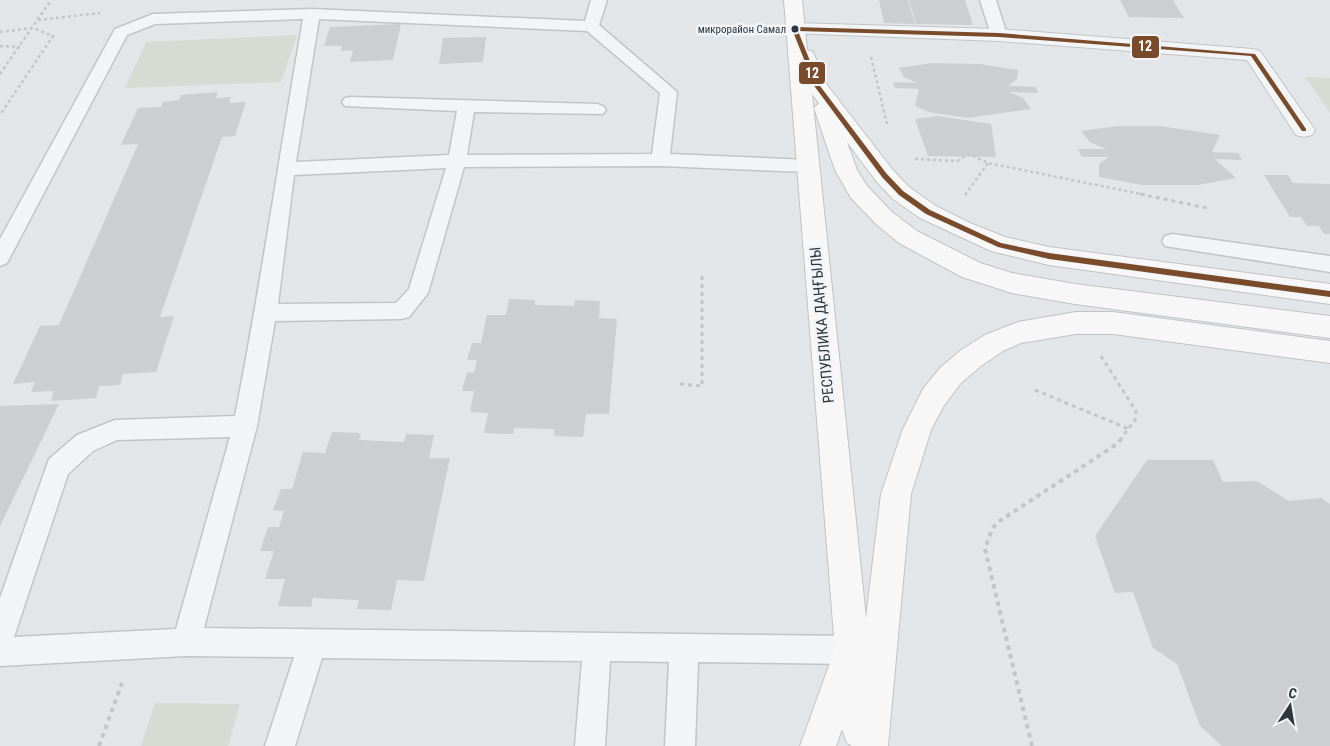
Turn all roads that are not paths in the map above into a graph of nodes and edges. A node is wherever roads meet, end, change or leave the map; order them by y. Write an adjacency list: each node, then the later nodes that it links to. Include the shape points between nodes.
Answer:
1 (599, 0): 5 (lane)
2 (793, 0): 6 (main road, РЕСПУБЛИКА ДАҢҒЫЛЫ)
3 (988, 0): 7 (lane)
4 (312, 14): 5 (lane); 16 (lane); 18 (lane, via 153,19 121,32)
5 (591, 26): 13 (lane, via 669,92)
6 (795, 29): 7 (street); 8 (main road); 15 (main road, РЕСПУБЛИКА ДАҢҒЫЛЫ)
7 (999, 35): 12 (street, via 1253,55)
8 (817, 86): 20 (main road, via 901,192 928,212 1000,245 1049,256); 22 (main road, via 846,170 859,192 908,237 957,264 1012,283)
9 (351, 102): 10 (lane)
10 (466, 106): 11 (lane); 14 (lane)
11 (597, 110)
12 (1304, 130)
13 (660, 160): 14 (lane); 15 (lane)
14 (458, 162): 16 (lane); 21 (lane, via 418,292 402,311)
15 (808, 166): 30 (main road, РЕСПУБЛИКА ДАҢҒЫЛЫ)
16 (286, 169): 21 (lane)
17 (1172, 241): 19 (lane)
18 (0, 258)
19 (1330, 264)
20 (1330, 294)
21 (266, 313): 24 (lane)
22 (1330, 327)
23 (1330, 352): 38 (main road, via 1113,323 1076,323 1018,333 994,342 971,358 950,376 933,398 917,429 896,494)
24 (245, 426): 25 (lane, via 115,430 78,449 58,467); 26 (lane)
25 (0, 637)
26 (186, 642): 27 (lane); 31 (lane)
27 (312, 645): 28 (lane); 32 (lane)
28 (597, 648): 29 (lane); 33 (lane)
29 (684, 649): 30 (lane); 34 (lane)
30 (852, 650): 35 (main road); 36 (main road, РЕСПУБЛИКА ДАҢҒЫЛЫ); 37 (main road, РЕСПУБЛИКА ДАҢҒЫЛЫ)
31 (0, 652)
32 (280, 746)
33 (590, 746)
34 (680, 746)
35 (818, 746)
36 (849, 746)
37 (861, 746)
38 (870, 746)

